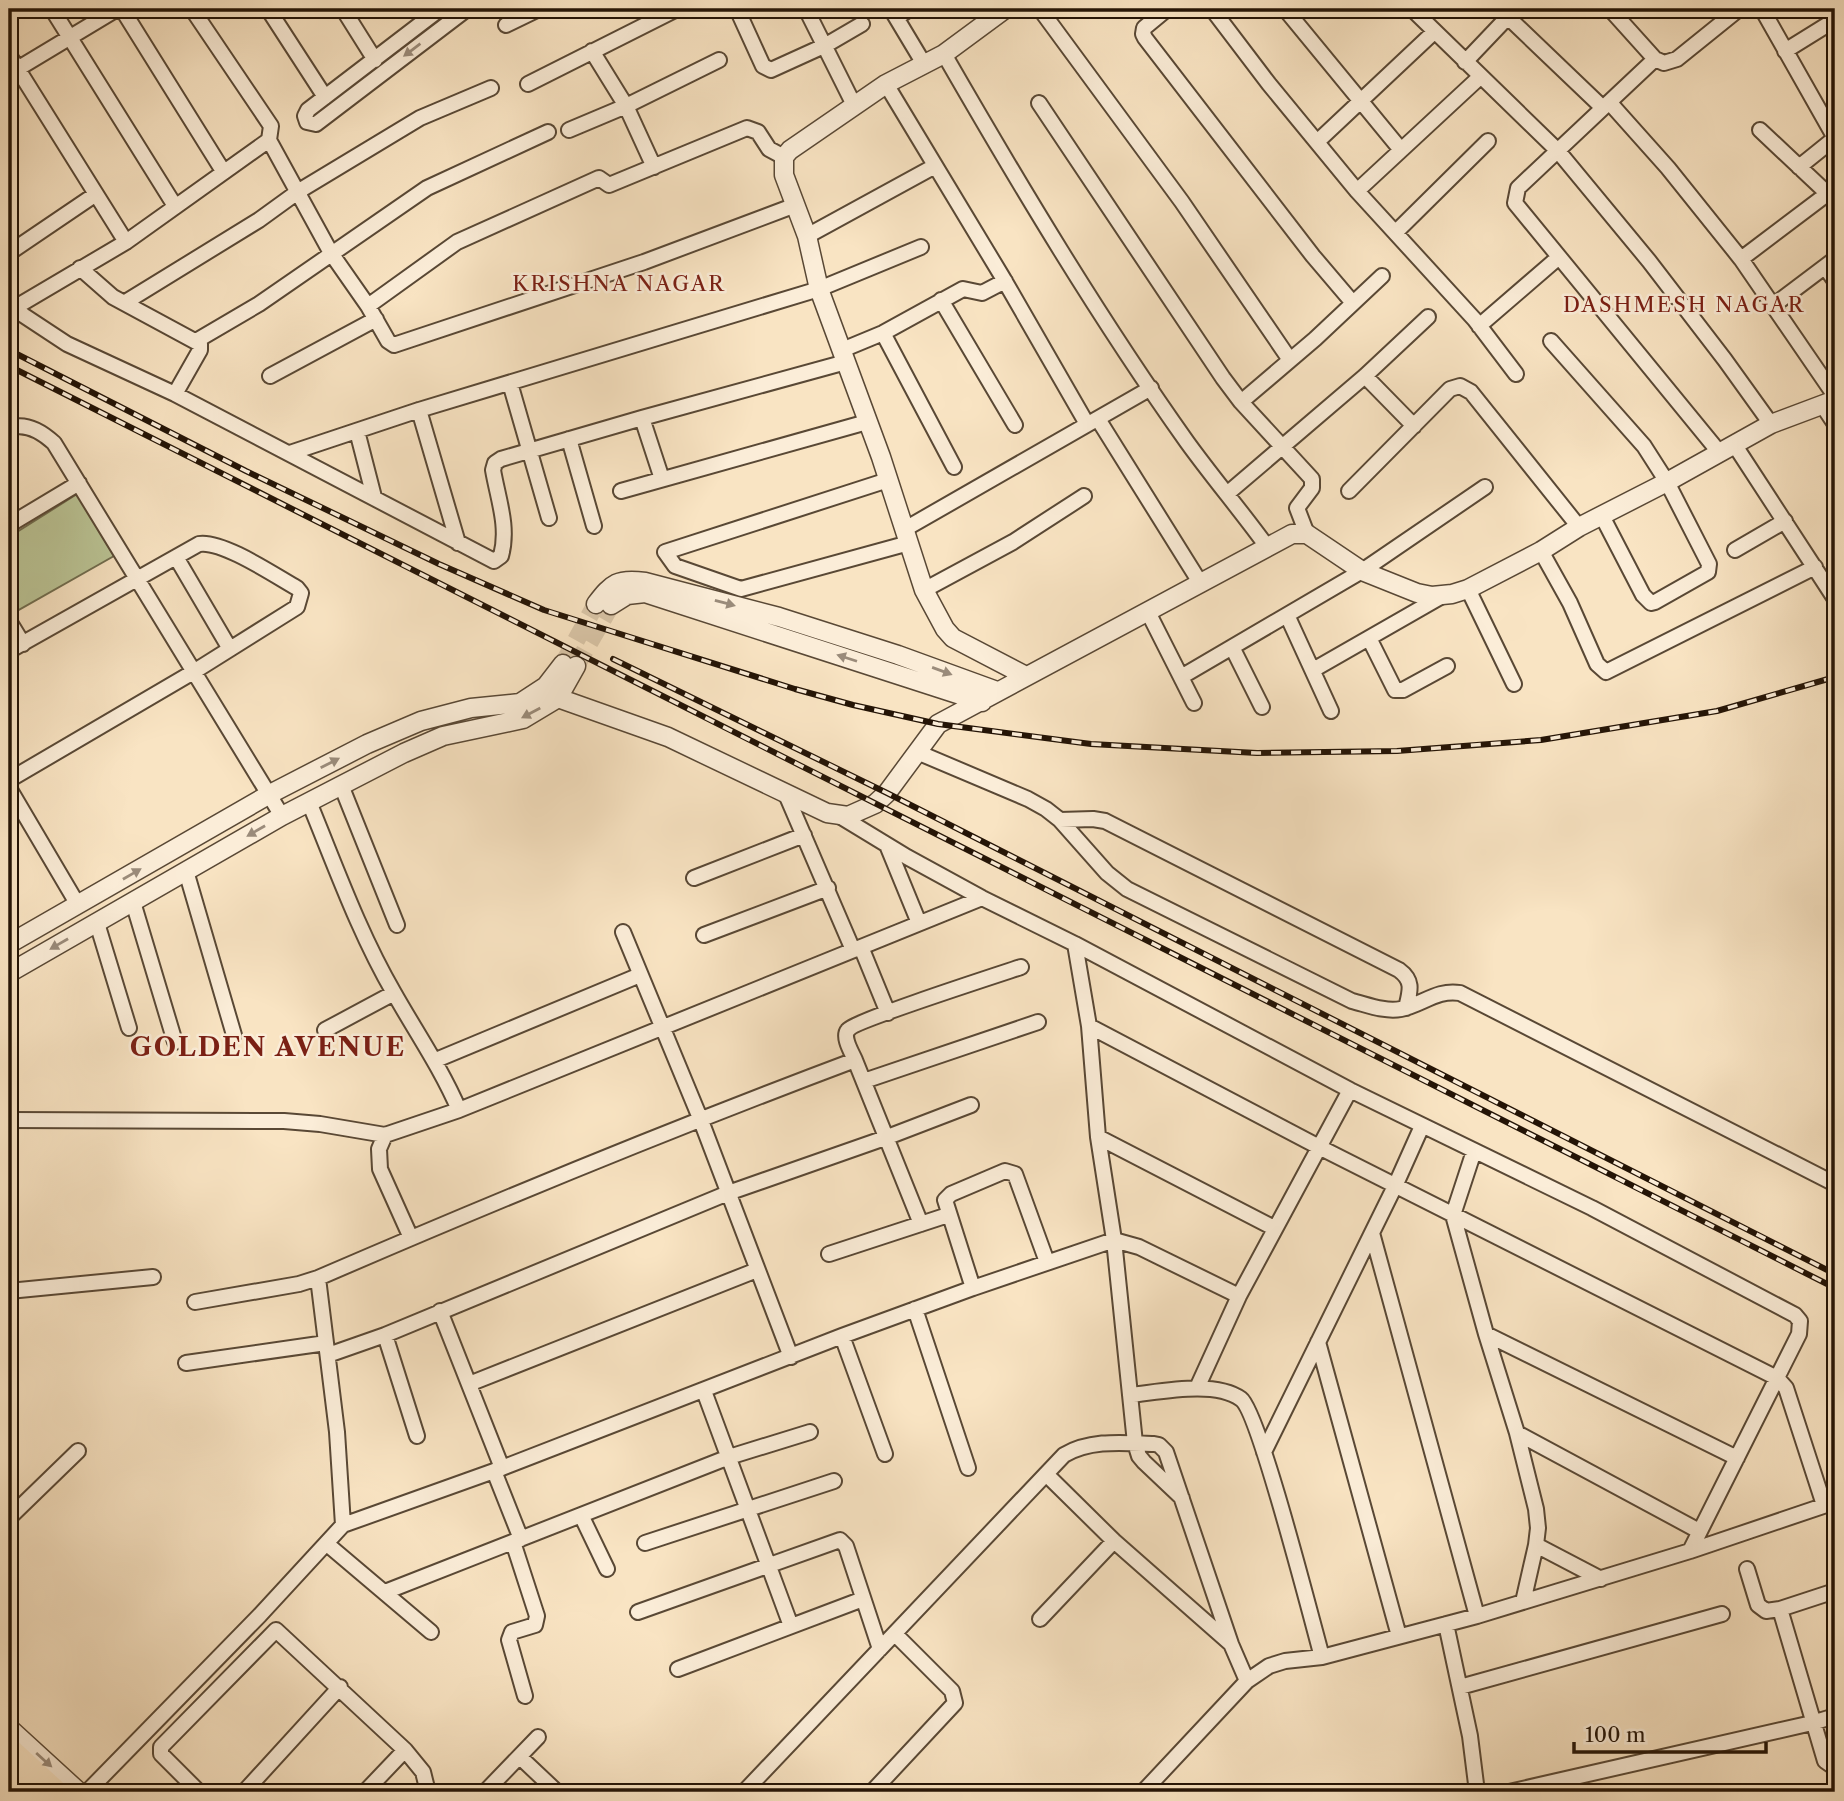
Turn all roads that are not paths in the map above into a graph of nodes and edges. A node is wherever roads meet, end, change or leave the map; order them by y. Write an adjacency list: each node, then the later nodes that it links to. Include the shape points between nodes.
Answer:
1 (51, 9): 29 (street)
2 (119, 9): 29 (street); 64 (street)
3 (192, 9): 55 (street, via 271,126)
4 (268, 9): 45 (street)
5 (343, 9): 36 (street)
6 (440, 9): 23 (street)
7 (467, 9): 45 (street, one-way to 45, via 316,124 310,124 305,118 307,110)
8 (539, 9): 27 (street)
9 (677, 9): 31 (street)
10 (737, 9): 30 (street, via 767,69)
11 (806, 9): 30 (street)
12 (909, 9): 22 (street)
13 (1005, 9): 33 (street)
14 (1040, 9): 96 (street, via 1182,202)
15 (1167, 9): 87 (street, via 1144,28 1144,37)
16 (1212, 9): 57 (street)
17 (1285, 9): 46 (street)
18 (1632, 9): 24 (street)
19 (1739, 9): 35 (street, via 1677,59 1664,63)
20 (1762, 9): 32 (street)
21 (1422, 12): 28 (street)
22 (894, 13): 39 (street)
23 (423, 14): 36 (street)
24 (1615, 14): 35 (street)
25 (1835, 20): 32 (street)
26 (862, 24): 30 (street)
27 (506, 25)
28 (1434, 32): 38 (street); 46 (street)
29 (70, 38): 40 (street); 70 (street)
30 (826, 45): 48 (street)
31 (592, 51): 42 (street); 50 (street)
32 (1785, 51): 54 (street)
33 (944, 54): 39 (street); 101 (street)
34 (9, 55): 40 (street)
35 (1655, 59): 49 (street)
36 (374, 60): 45 (street)
37 (719, 60): 50 (street)
38 (1465, 62): 41 (street); 49 (street, via 1504,21 1511,21)
39 (924, 64): 43 (street)
40 (13, 71): 68 (street)
41 (1481, 76): 58 (street); 59 (street)
42 (528, 84)
43 (886, 84): 48 (street); 61 (street)
44 (491, 88): 65 (street, via 420,118)
45 (325, 97)
46 (1360, 100): 57 (street); 58 (street)
47 (1039, 103): 104 (street)
48 (854, 105): 60 (street)
49 (1606, 105): 59 (street); 78 (street, via 1668,168)
50 (626, 106): 51 (street); 62 (street)
51 (569, 130)
52 (1760, 131): 63 (street)
53 (548, 132): 76 (street, via 426,188)
54 (1835, 138): 63 (street)
55 (270, 140): 64 (street); 65 (street)
56 (1488, 141): 71 (street)
57 (1317, 142): 66 (street)
58 (1402, 150): 66 (street)
59 (1558, 151): 77 (street, via 1514,197); 109 (street, via 1649,261)
60 (784, 157): 62 (street, via 769,149 758,132 747,128); 69 (street, via 783,176)
61 (936, 166): 72 (street); 82 (street)
62 (654, 167): 89 (street, via 609,185 599,178 457,242)
63 (1799, 167): 67 (street)
64 (223, 172): 70 (street)
65 (299, 191): 76 (street); 86 (street)
66 (1357, 191): 71 (street)
67 (1831, 191): 78 (street)
68 (96, 194): 73 (street); 75 (street)
69 (793, 205): 72 (street); 89 (street, via 645,262 397,345 388,341)
70 (175, 206): 73 (street)
71 (1396, 232): 91 (street)
72 (807, 236): 84 (street)
73 (126, 242): 80 (street)
74 (921, 247): 84 (street)
75 (9, 253)
76 (331, 253): 89 (street); 93 (street)
77 (1559, 257): 91 (street); 117 (street)
78 (1741, 259): 88 (street)
79 (1830, 263): 83 (street); 88 (street)
80 (80, 268): 86 (street); 102 (street, via 21,304 19,311 67,344)
81 (1382, 276): 87 (street)
82 (1005, 281): 85 (street, via 982,293 963,289); 107 (street)
83 (1835, 281)
84 (820, 289): 95 (street); 100 (street)
85 (941, 300): 92 (street); 111 (street)
86 (124, 303): 93 (street)
87 (1353, 303): 96 (street)
88 (1773, 305): 103 (street)
89 (372, 313): 98 (street)
90 (1428, 317): 99 (street)
91 (1479, 326): 97 (street)
92 (883, 333): 95 (street); 120 (street)
93 (196, 341): 102 (street, via 201,347)
94 (1551, 341): 123 (street, via 1633,433)
95 (844, 356): 106 (street); 108 (street)
96 (1290, 360): 104 (street)
97 (1516, 374)
98 (270, 376)
99 (1365, 376): 112 (street); 116 (street)
100 (510, 383): 105 (street); 118 (street)
101 (1151, 388): 107 (street); 128 (street)
102 (176, 394): 119 (street)
103 (1831, 401): 109 (street); 110 (street)
104 (1241, 402): 116 (street)
105 (419, 410): 114 (street); 139 (street)
106 (642, 418): 115 (street); 121 (street)
107 (1093, 421): 138 (street); 147 (street)
108 (867, 422): 121 (street); 122 (street)
109 (1771, 424): 117 (street)
110 (1835, 424)
111 (1015, 425)
112 (1414, 426): 127 (street); 136 (street, via 1450,389 1466,388)
113 (9, 428): 124 (street, via 23,426 43,433)
114 (357, 431): 119 (street); 130 (street)
115 (569, 439): 118 (street); 135 (street)
116 (1283, 447): 128 (street); 137 (street, via 1314,481 1297,508)
117 (1726, 448): 123 (street); 133 (street)
118 (530, 451): 132 (street); 139 (street, via 501,459 494,466 505,528 499,560)
119 (290, 453): 130 (street)
120 (954, 467)
121 (662, 479): 126 (street)
122 (888, 480): 138 (street); 138 (street, via 665,552 675,566 741,589)
123 (1667, 482): 131 (street); 131 (street, via 1710,568 1656,602 1643,595)
124 (79, 483): 134 (street); 146 (street)
125 (1485, 487): 145 (street)
126 (621, 491)
127 (1349, 491)
128 (1228, 493): 140 (street)
129 (1084, 496): 149 (street, via 1013,542)
130 (374, 498): 139 (street)
131 (1602, 516): 136 (street)
132 (548, 518)
133 (1785, 521): 141 (street); 144 (street)
134 (9, 525)
135 (594, 526)
136 (1579, 527): 142 (street)
137 (1307, 534): 140 (street, via 1292,534); 145 (street)
138 (907, 536): 149 (street)
139 (458, 542)
140 (1268, 548): 147 (street)
141 (1735, 550)
142 (1541, 551): 144 (street, via 1597,664 1606,672); 148 (street)
143 (176, 557): 146 (street); 159 (street); 159 (street, via 199,544 215,544 301,593 296,607)
144 (1815, 566): 151 (street)
145 (1362, 571): 150 (street, via 1417,593); 154 (street)
146 (138, 579): 157 (street); 164 (street)
147 (1201, 584): 153 (street)
148 (1468, 589): 150 (street); 167 (street)
149 (924, 590): 165 (street, via 953,638)
150 (1444, 595): 156 (street)
151 (1835, 599)
152 (604, 605): 169 (street, via 645,593)
153 (1148, 612): 165 (street); 166 (street)
154 (1287, 615): 158 (street); 163 (street)
155 (9, 621): 157 (street)
156 (1369, 638): 162 (street, via 1395,690); 163 (street)
157 (23, 644): 160 (street)
158 (1233, 647): 166 (street); 171 (street)
159 (230, 649): 164 (street)
160 (9, 651)
161 (570, 665): 168 (street)
162 (1447, 666)
163 (1312, 670): 172 (street)
164 (195, 671): 174 (street); 178 (street)
165 (1027, 676): 169 (street)
166 (1181, 677): 170 (street)
167 (1514, 684)
168 (552, 692): 175 (street, one-way to 175, via 523,719 443,737); 177 (street, via 668,737); 178 (street, one-way to 168, via 421,721 471,708 520,703)
169 (990, 696): 173 (street, via 938,723)
170 (1194, 703)
171 (1262, 707)
172 (1331, 710)
173 (917, 752): 180 (street, via 875,804 854,815); 182 (street, via 1028,799)
174 (9, 780)
175 (341, 785): 179 (street); 193 (street)
176 (9, 788): 190 (street)
177 (785, 792): 180 (street); 183 (street)
178 (270, 794): 181 (street); 190 (street, one-way to 178)
179 (309, 802): 181 (street); 202 (street)
180 (838, 815): 184 (street)
181 (282, 816): 185 (street, one-way to 185)
182 (1060, 820): 203 (street, via 1127,890 1352,1001 1388,1010); 203 (street, via 1093,819 1116,826 1399,970 1411,986)
183 (804, 835): 186 (street); 187 (street)
184 (887, 845): 188 (street); 192 (street)
185 (186, 872): 189 (street); 210 (street)
186 (694, 878)
187 (828, 888): 195 (street); 198 (street)
188 (982, 898): 192 (street); 197 (street)
189 (133, 902): 191 (street); 211 (street)
190 (78, 905): 196 (street)
191 (97, 923): 200 (street, one-way to 200); 208 (street)
192 (919, 923): 198 (street)
193 (397, 925)
194 (623, 932): 201 (street)
195 (705, 935)
196 (9, 944)
197 (1075, 944): 207 (street); 215 (street)
198 (857, 948): 204 (street); 206 (street)
199 (1021, 967): 204 (street)
200 (9, 973)
201 (640, 975): 206 (street); 212 (street)
202 (394, 992): 209 (street); 212 (street)
203 (1406, 1008): 227 (street, via 1445,992 1460,993)
204 (888, 1013): 213 (street, via 848,1029 846,1037)
205 (1038, 1022): 214 (street)
206 (661, 1026): 217 (street); 218 (street)
207 (1089, 1027): 222 (street); 224 (street)
208 (129, 1028)
209 (326, 1030)
210 (234, 1035)
211 (176, 1042)
212 (436, 1060): 217 (street)
213 (855, 1060): 214 (street); 218 (street)
214 (864, 1081): 223 (street)
215 (1350, 1090): 220 (street); 224 (street)
216 (971, 1105): 223 (street)
217 (459, 1110): 221 (street)
218 (700, 1118): 228 (street); 234 (street)
219 (9, 1120): 221 (street, via 284,1121)
220 (1422, 1126): 225 (street); 226 (street)
221 (385, 1135): 234 (street, via 379,1149 380,1169)
222 (1098, 1137): 232 (street); 235 (street)
223 (885, 1138): 228 (street); 231 (street)
224 (1320, 1147): 226 (street); 232 (street)
225 (1474, 1151): 230 (street); 254 (street, via 1795,1315 1800,1321 1799,1334)
226 (1396, 1184): 230 (street); 233 (street)
227 (1835, 1184)
228 (728, 1192): 238 (street); 246 (street)
229 (948, 1215): 231 (street); 237 (street, via 946,1197 1012,1171); 241 (street)
230 (1453, 1215): 247 (street); 254 (street)
231 (921, 1224): 236 (street)
232 (1274, 1228): 243 (street)
233 (1372, 1233): 250 (street); 297 (street)
234 (411, 1238): 240 (street)
235 (1114, 1240): 237 (street); 243 (street, via 1139,1247); 258 (street)
236 (830, 1254)
237 (1047, 1262): 241 (street)
238 (757, 1270): 252 (street); 255 (street)
239 (153, 1278): 242 (street)
240 (318, 1278): 244 (street); 251 (street)
241 (973, 1288): 245 (street)
242 (9, 1291)
243 (1239, 1296): 256 (street)
244 (195, 1301)
245 (915, 1309): 249 (street); 268 (street)
246 (439, 1311): 248 (street); 255 (street)
247 (1486, 1334): 260 (street); 267 (street)
248 (385, 1335): 251 (street); 261 (street)
249 (842, 1336): 252 (street); 265 (street)
250 (1318, 1342): 264 (street); 304 (street)
251 (327, 1349): 253 (street); 277 (street)
252 (791, 1357): 257 (street)
253 (186, 1363)
254 (1777, 1378): 267 (street); 273 (street, via 1786,1388)
255 (469, 1384): 269 (street)
256 (1196, 1388): 258 (street); 264 (street, via 1240,1398 1250,1411)
257 (704, 1391): 266 (street); 269 (street)
258 (1130, 1395): 262 (street)
259 (810, 1432): 266 (street)
260 (1517, 1433): 278 (street); 283 (street, via 1538,1519)
261 (417, 1436)
262 (1135, 1443): 270 (street, via 1074,1449); 272 (street, via 1144,1462); 272 (street, via 1163,1447)
263 (78, 1451): 276 (street)
264 (1264, 1452): 307 (street)
265 (885, 1454)
266 (729, 1457): 274 (street); 275 (street)
267 (1737, 1458): 278 (street)
268 (968, 1468)
269 (498, 1470): 277 (street); 279 (street)
270 (1046, 1474): 280 (street); 303 (street)
271 (834, 1481): 274 (street)
272 (1184, 1500): 305 (street)
273 (1830, 1504): 284 (street)
274 (748, 1509): 281 (street); 285 (street)
275 (581, 1516): 279 (street); 286 (street)
276 (9, 1518)
277 (342, 1525): 282 (street)
278 (1699, 1531): 284 (street)
279 (517, 1540): 290 (street); 312 (street, via 537,1616 535,1625 512,1632 509,1640)
280 (1114, 1541): 298 (street); 305 (street)
281 (645, 1543)
282 (327, 1544): 290 (street); 296 (street)
283 (1536, 1545): 288 (street); 292 (street)
284 (1690, 1551): 288 (street)
285 (767, 1565): 291 (street, via 840,1540); 294 (street); 300 (street)
286 (607, 1569)
287 (1747, 1569): 293 (street, via 1761,1609)
288 (1601, 1579): 292 (street)
289 (1835, 1591): 293 (street)
290 (385, 1592): 302 (street)
291 (863, 1598): 300 (street); 306 (street)
292 (1523, 1602): 297 (street)
293 (1780, 1609): 314 (street)
294 (638, 1612)
295 (1722, 1614): 311 (street)
296 (260, 1615): 301 (street); 328 (street)
297 (1477, 1616): 299 (street)
298 (1040, 1619)
299 (1446, 1624): 304 (street); 311 (street)
300 (791, 1626): 308 (street)
301 (276, 1630): 310 (street); 329 (street, via 161,1747 161,1754)
302 (431, 1632)
303 (894, 1634): 306 (street); 335 (street, via 952,1691 955,1703)
304 (1399, 1636): 307 (street)
305 (1231, 1644): 309 (street)
306 (880, 1649): 334 (street)
307 (1322, 1657): 309 (street, via 1276,1663)
308 (678, 1669)
309 (1247, 1681): 336 (street)
310 (340, 1687): 318 (street); 323 (street)
311 (1460, 1687): 337 (street)
312 (525, 1696)
313 (1835, 1716): 314 (street)
314 (1812, 1723): 321 (street, via 1825,1761); 338 (street)
315 (9, 1728): 327 (street, one-way to 327)
316 (538, 1737): 319 (street)
317 (9, 1749): 326 (highway)
318 (405, 1750): 330 (street); 331 (street, via 422,1772)
319 (520, 1758): 332 (street); 333 (street)
320 (9, 1762): 325 (highway)
321 (1835, 1768)
322 (9, 1777): 324 (highway)
323 (249, 1791)
324 (25, 1792)
325 (43, 1792)
326 (56, 1792)
327 (79, 1792)
328 (86, 1792)
329 (199, 1792)
330 (365, 1792)
331 (428, 1792)
332 (485, 1792)
333 (557, 1792)
334 (744, 1792)
335 (872, 1792)
336 (1143, 1792)
337 (1477, 1792)
338 (1509, 1792)

